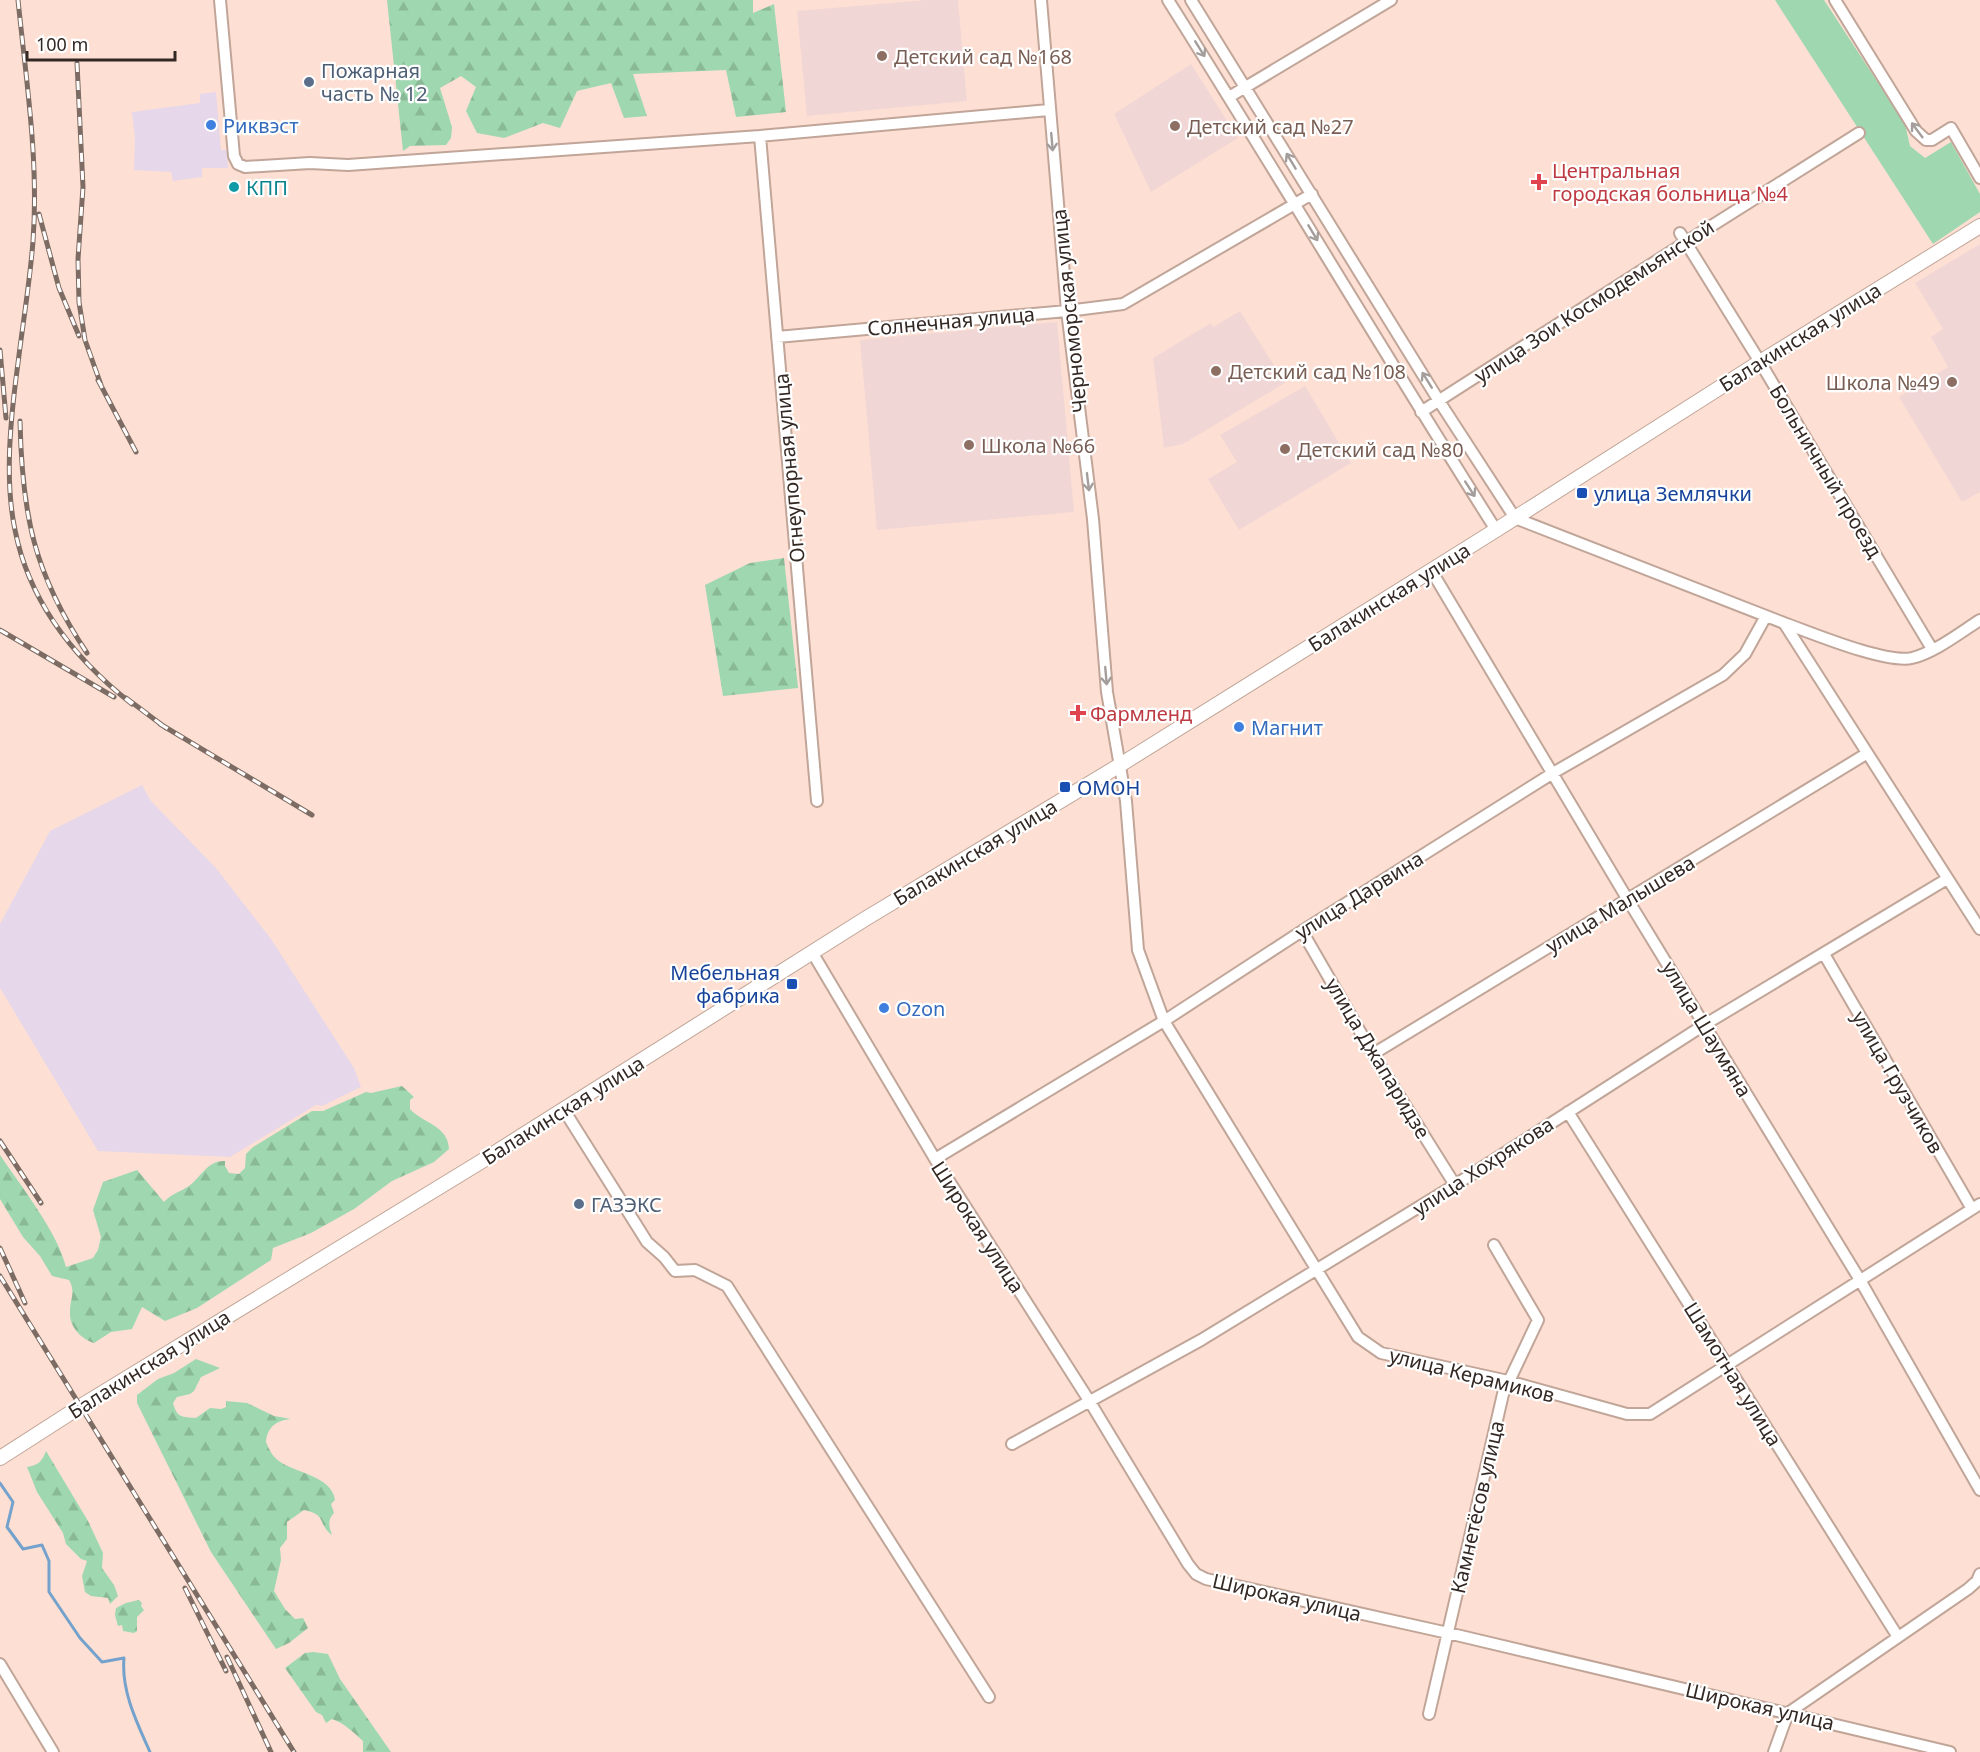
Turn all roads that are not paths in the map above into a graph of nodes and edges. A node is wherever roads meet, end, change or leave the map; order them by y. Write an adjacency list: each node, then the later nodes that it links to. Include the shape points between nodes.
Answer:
1 (220, 0): 11 (street, via 234,156 245,167 310,162 348,165)
2 (1041, 0): 9 (street, Черноморская улица)
3 (1168, 0): 8 (street, one-way to 8)
4 (1191, 0): 7 (street)
5 (1391, 0): 7 (street)
6 (1835, 0): 12 (street, one-way to 6, via 1951,128 1932,140 1916,131)
7 (1246, 86): 8 (street); 13 (street, one-way to 7)
8 (1229, 97): 14 (street)
9 (1049, 110): 11 (street); 17 (street, Черноморская улица, one-way to 17)
10 (1860, 133): 16 (street, улица Зои Космодемьянской)
11 (760, 136): 18 (street, Огнеупорная улица)
12 (1980, 178)
13 (1312, 194): 14 (street, Солнечная улица); 20 (street, one-way to 13)
14 (1296, 204): 17 (street, Солнечная улица, via 1123,304); 21 (street, one-way to 21)
15 (1980, 226): 19 (main road, Балакинская улица)
16 (1683, 237): 19 (street, Больничный проезд); 20 (street, улица Зои Космодемьянской)
17 (1066, 311): 18 (street, Солнечная улица); 30 (street, Черноморская улица, one-way to 30, via 1093,519 1107,692)
18 (777, 337): 32 (street, Огнеупорная улица)
19 (1760, 362): 22 (main road, Балакинская улица); 28 (street, Больничный проезд)
20 (1439, 401): 21 (street, улица Зои Космодемьянской); 22 (street)
21 (1421, 412): 23 (street, one-way to 23)
22 (1515, 518): 23 (main road, Балакинская улица); 25 (street)
23 (1496, 530): 24 (main road, Балакинская улица)
24 (1431, 570): 30 (main road, Балакинская улица); 31 (street, улица Шаумяна)
25 (1767, 616): 27 (street); 31 (street, улица Дарвина, via 1745,654 1723,675)
26 (1980, 620): 28 (street)
27 (1784, 623): 28 (street, via 1890,658 1911,658); 29 (street)
28 (1932, 649)
29 (1866, 754): 33 (street); 34 (street, улица Малышева)
30 (1120, 765): 37 (main road, Балакинская улица); 39 (street, улица Керамиков, via 1138,950)
31 (1553, 773): 34 (street, улица Шаумяна); 36 (street, улица Дарвина)
32 (817, 801)
33 (1947, 879): 35 (street); 38 (street, улица Хохрякова)
34 (1628, 900): 40 (street, улица Шаумяна); 41 (street, улица Малышева)
35 (1978, 924)
36 (1302, 931): 39 (street, улица Дарвина); 41 (street, улица Джапаридзе)
37 (812, 952): 42 (main road, Балакинская улица); 44 (street, Широкая улица)
38 (1824, 954): 40 (street, улица Хохрякова); 46 (street, улица Грузчиков)
39 (1164, 1021): 44 (street, улица Дарвина); 48 (street, улица Керамиков)
40 (1704, 1025): 43 (street, улица Хохрякова); 49 (street, улица Шаумяна)
41 (1373, 1054): 45 (street, улица Джапаридзе)
42 (564, 1110): 54 (main road, Балакинская улица); 60 (street, via 647,1242 675,1271 695,1270 727,1286)
43 (1568, 1112): 45 (street, улица Хохрякова); 50 (street, Шамотная улица)
44 (934, 1159): 52 (street, Широкая улица)
45 (1455, 1185): 48 (street, улица Хохрякова)
46 (1976, 1207): 49 (street, улица Керамиков)
47 (1494, 1245): 51 (street, Камнетёсов улица, via 1538,1320)
48 (1316, 1270): 51 (street, улица Керамиков, via 1358,1337 1381,1353); 52 (street, улица Хохрякова)
49 (1860, 1280): 50 (street, улица Керамиков); 55 (street, улица Шаумяна)
50 (1726, 1364): 51 (street, улица Керамиков, via 1650,1414 1627,1414); 58 (street, Шамотная улица)
51 (1508, 1381): 57 (street, Камнетёсов улица)
52 (1090, 1402): 53 (street, улица Хохрякова); 57 (street, Широкая улица, via 1196,1574)
53 (1012, 1444)
54 (0, 1458)
55 (1980, 1490)
56 (1980, 1574): 58 (street, via 1974,1585)
57 (1448, 1633): 61 (street, Широкая улица); 62 (street, Камнетёсов улица)
58 (1898, 1637): 61 (street)
59 (0, 1664): 63 (street)
60 (989, 1697)
61 (1788, 1713): 64 (street); 65 (street, Широкая улица)
62 (1430, 1714)
63 (53, 1752)
64 (1774, 1752)
65 (1950, 1752)

